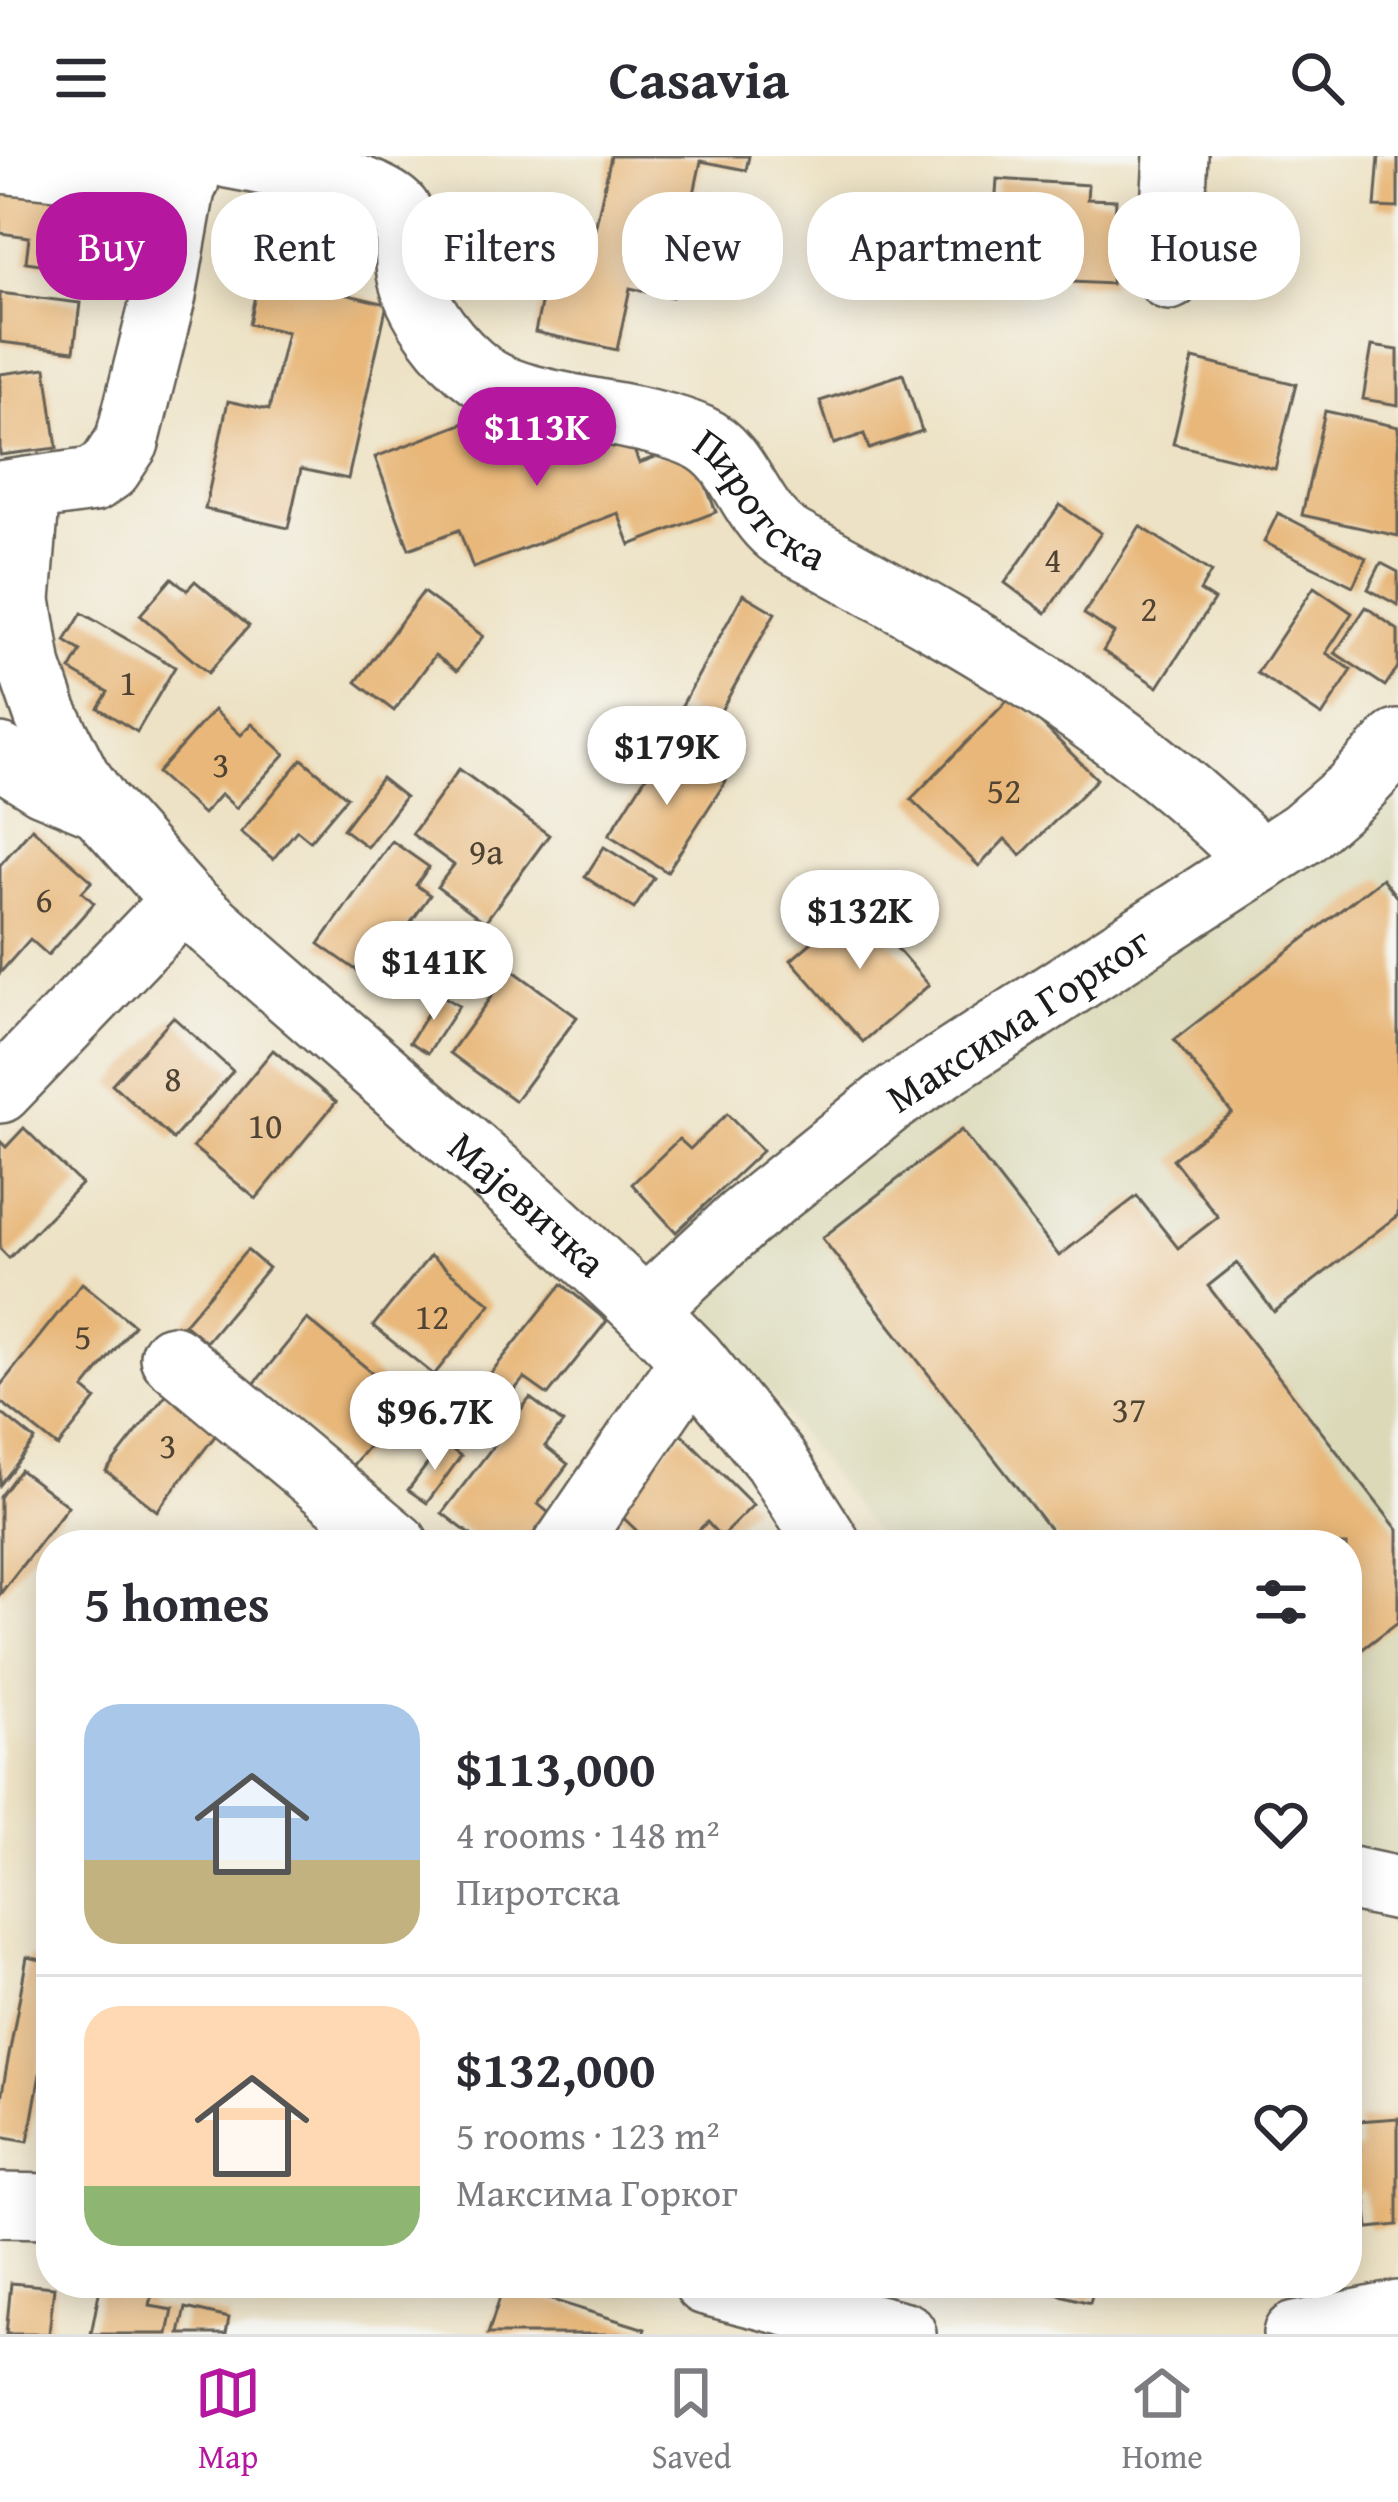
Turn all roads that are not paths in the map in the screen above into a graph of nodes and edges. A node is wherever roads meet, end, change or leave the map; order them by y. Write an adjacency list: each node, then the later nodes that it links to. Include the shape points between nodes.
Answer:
1 (1176, 156): 4 (street)
2 (0, 161): 3 (street)
3 (201, 164): 5 (street, via 128,442 93,480); 9 (street, Пиротска, via 293,168 398,208 420,303 482,376 516,392 704,438 780,532 1095,722 1208,808)
4 (1174, 192)
5 (14, 491): 8 (street, Мајевичка, via 30,668 46,714)
6 (1398, 742): 9 (street, Максима Горког, via 1335,805)
7 (0, 756): 8 (street)
8 (99, 806): 10 (street, Мајевичка)
9 (1260, 861): 12 (street, Максима Горког, via 888,1102)
10 (183, 900): 11 (street); 12 (street, Мајевичка)
11 (0, 1091)
12 (645, 1310): 14 (street, Мајевичка)
13 (172, 1357): 15 (street)
14 (693, 1359): 16 (street); 17 (street, Мајевичка)
15 (379, 1530)
16 (576, 1530)
17 (819, 1530)
18 (1362, 1881): 19 (street)
19 (1398, 1889)
20 (0, 2205): 21 (street)
21 (36, 2206)
22 (715, 2301): 24 (street)
23 (1398, 2313): 25 (street)
24 (904, 2334)
25 (1295, 2334)

